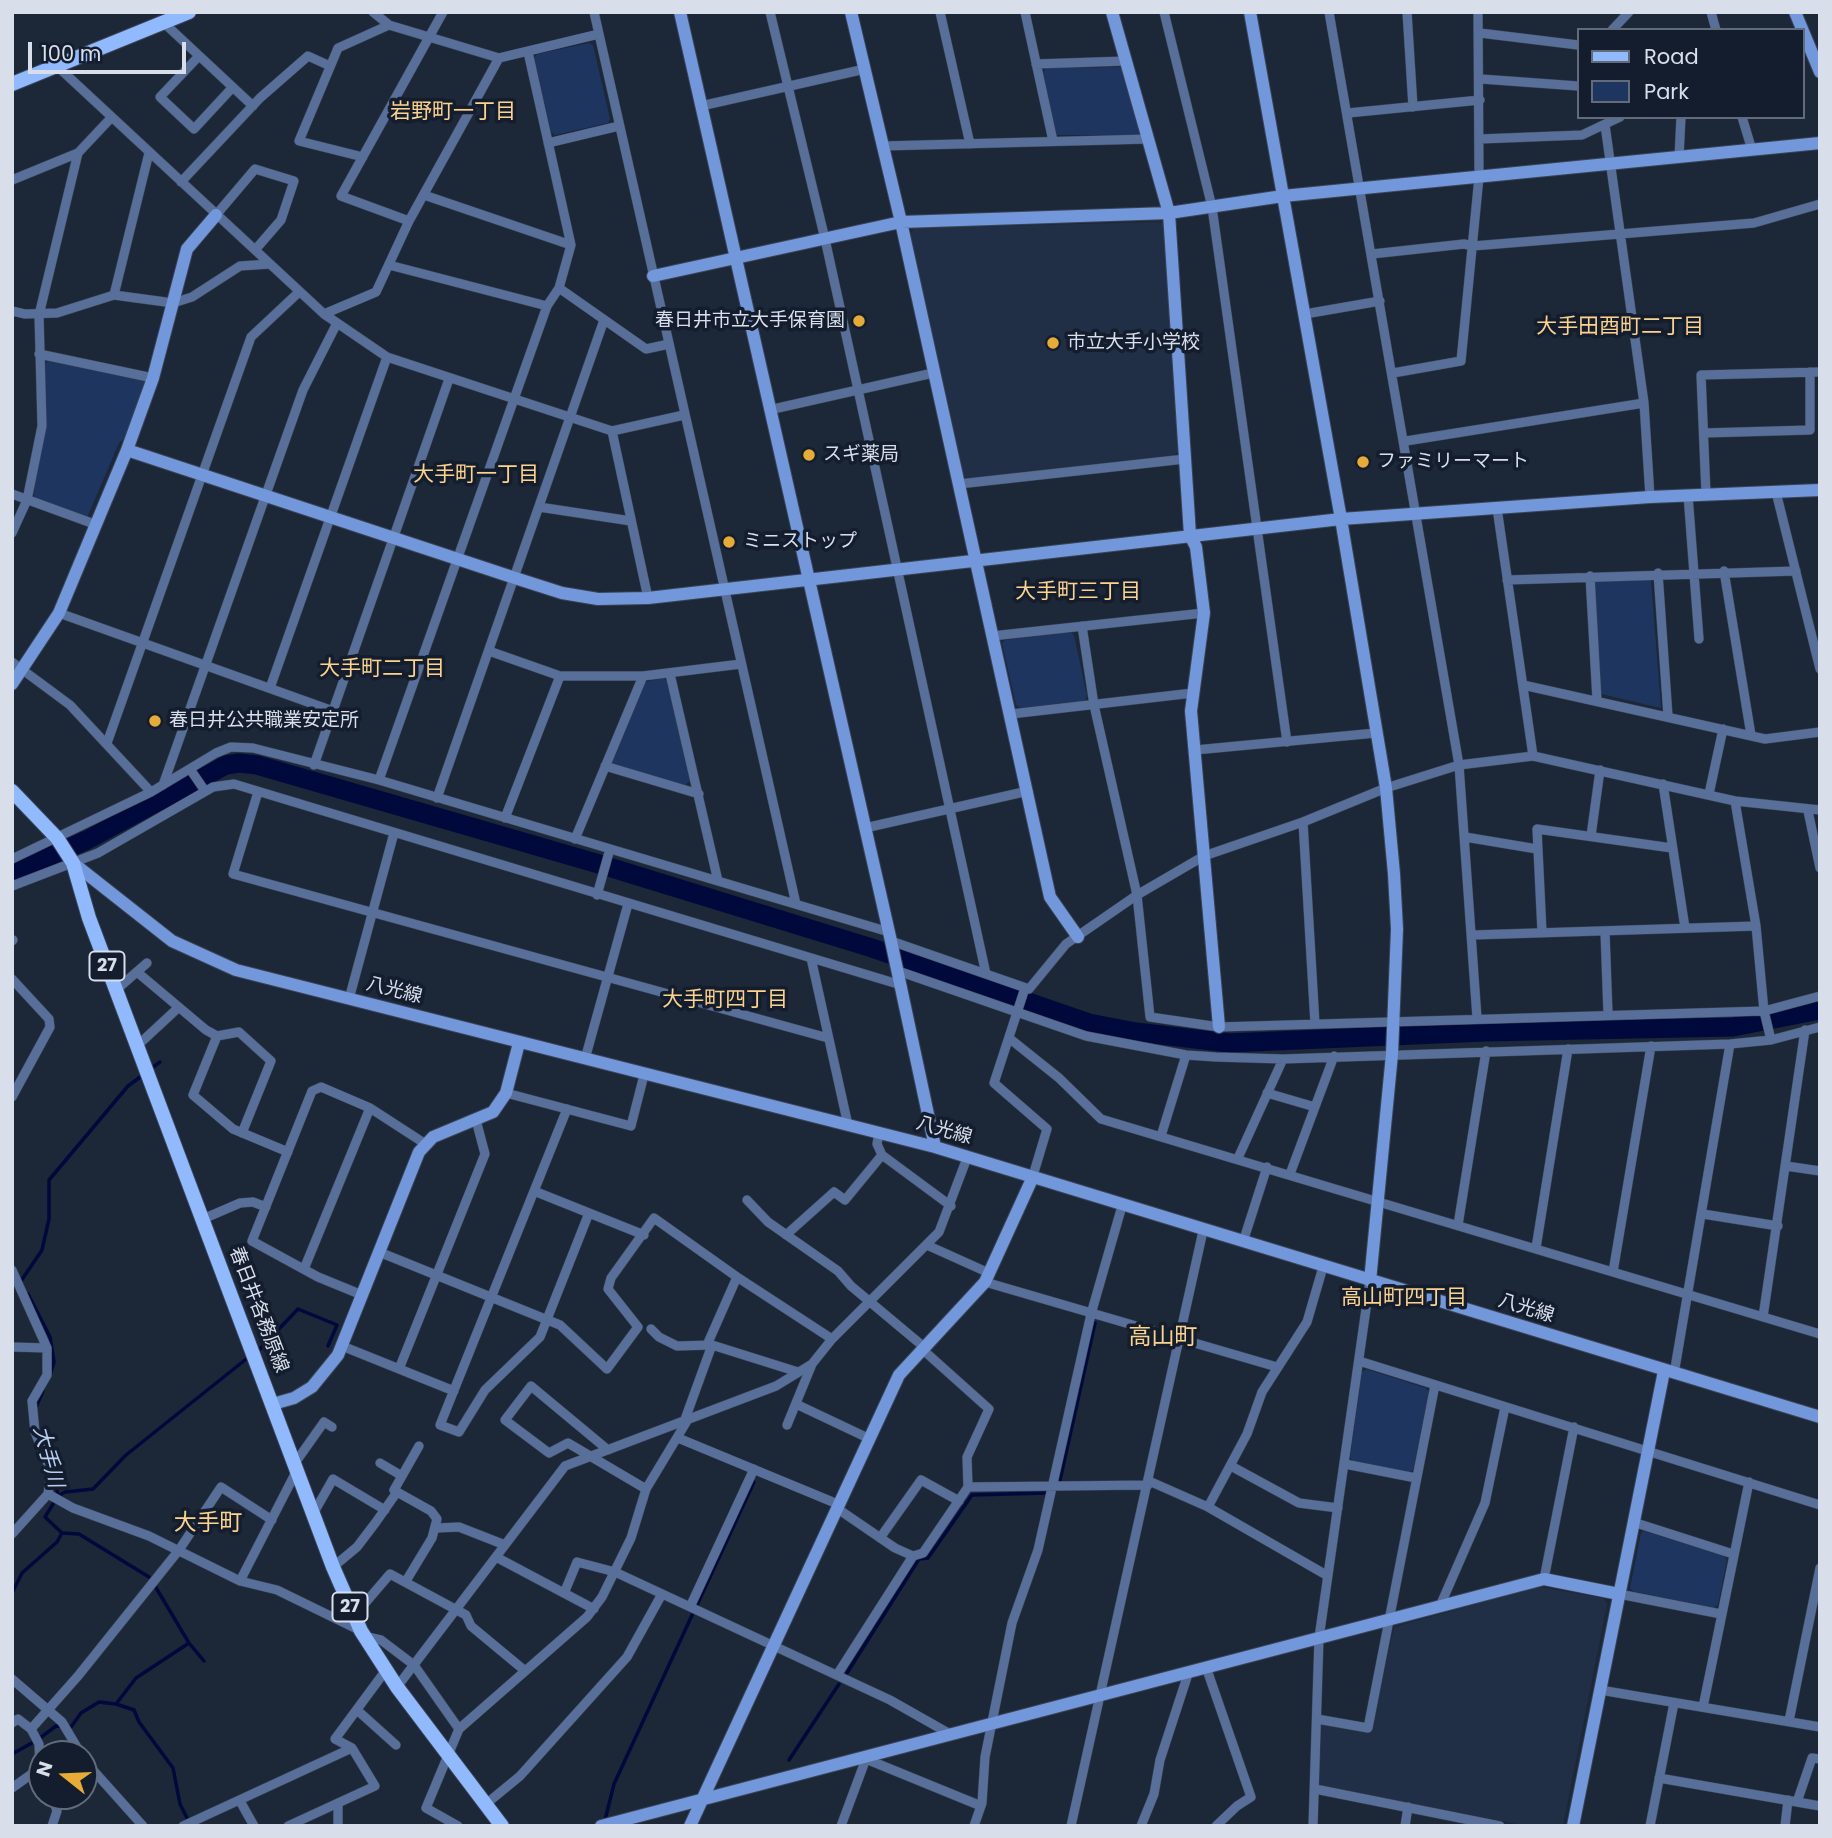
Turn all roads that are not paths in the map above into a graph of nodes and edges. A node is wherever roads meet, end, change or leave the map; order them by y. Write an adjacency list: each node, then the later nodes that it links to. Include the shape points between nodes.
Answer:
1 (190, 12): 17 (main road)
2 (373, 12): 18 (street)
3 (443, 12): 23 (street)
4 (594, 12): 21 (street)
5 (680, 12): 41 (street)
6 (770, 12): 38 (street)
7 (851, 12): 32 (street)
8 (940, 12): 54 (street)
9 (1025, 12): 29 (street)
10 (1112, 12): 28 (street)
11 (1164, 12): 70 (street)
12 (1250, 12): 68 (street)
13 (1329, 12): 43 (street)
14 (1407, 12): 42 (street)
15 (1478, 12): 20 (street)
16 (1629, 12): 19 (street)
17 (164, 23): 26 (street); 31 (main road)
18 (389, 25): 23 (street); 30 (street, via 338,48)
19 (1614, 28)
20 (1480, 33): 24 (street); 34 (street)
21 (599, 34): 25 (street); 49 (street)
22 (1804, 34): 33 (street)
23 (429, 37): 27 (street); 60 (street)
24 (1576, 45)
25 (528, 52): 27 (street); 53 (street)
26 (199, 56): 37 (street); 37 (street, via 160,97 194,129)
27 (499, 58): 67 (street)
28 (1126, 61): 29 (street); 50 (street)
29 (1036, 64): 52 (street)
30 (330, 66): 40 (street, via 308,55); 60 (street, via 299,141)
31 (58, 67): 35 (main road); 44 (street)
32 (865, 69): 38 (street); 56 (street)
33 (1820, 72)
34 (1481, 79): 36 (street); 39 (street)
35 (12, 84)
36 (1576, 86)
37 (232, 88): 40 (street)
38 (788, 88): 41 (street); 76 (street)
39 (1480, 100): 42 (street); 51 (street)
40 (253, 106): 65 (street)
41 (701, 106): 81 (street)
42 (1413, 107): 43 (street)
43 (1348, 113): 66 (street)
44 (110, 119): 58 (street); 59 (street)
45 (1616, 119): 48 (street)
46 (1681, 119): 61 (street)
47 (1743, 119): 57 (street)
48 (1605, 125): 51 (street, via 1582,135); 62 (street)
49 (619, 126): 53 (street); 84 (street)
50 (1149, 139): 52 (street); 71 (street)
51 (1480, 139): 63 (street)
52 (1053, 141): 54 (street)
53 (548, 143): 77 (street)
54 (970, 144): 56 (street)
55 (1820, 144): 57 (street)
56 (883, 146): 74 (street)
57 (1752, 150): 61 (street)
58 (78, 153): 64 (street); 94 (street)
59 (149, 153): 65 (street); 87 (street)
60 (363, 157): 73 (street, via 341,196)
61 (1679, 157): 62 (street)
62 (1609, 164): 63 (street); 75 (street)
63 (1479, 177): 66 (street); 78 (street)
64 (12, 180)
65 (181, 182): 72 (street)
66 (1360, 189): 68 (street); 80 (street)
67 (424, 195): 73 (street); 77 (street)
68 (1283, 196): 70 (street); 93 (street)
69 (1820, 204): 75 (street, via 1754,223)
70 (1212, 207): 71 (street); 133 (street)
71 (1169, 213): 74 (street); 115 (street)
72 (216, 215): 79 (street); 79 (street, via 255,169 294,181 281,220); 89 (street, via 187,249)
73 (409, 221): 83 (street)
74 (901, 222): 76 (street); 101 (street)
75 (1619, 232): 78 (street); 107 (street)
76 (825, 239): 81 (street); 105 (street)
77 (571, 245): 85 (street)
78 (1473, 246): 80 (street); 102 (street, via 1461,361)
79 (255, 250): 82 (street)
80 (1372, 254): 88 (street)
81 (735, 259): 84 (street); 108 (street)
82 (270, 264): 86 (street); 89 (street, via 240,266 192,297)
83 (389, 265): 90 (street); 92 (street, via 376,292)
84 (653, 276): 97 (street)
85 (559, 288): 90 (street); 95 (street)
86 (299, 292): 92 (street); 116 (street, via 251,337)
87 (114, 295): 89 (street); 94 (street)
88 (1380, 301): 93 (street); 102 (street)
89 (173, 303): 103 (street)
90 (547, 306): 106 (street)
91 (12, 311): 94 (street)
92 (324, 314): 96 (street)
93 (1305, 314): 130 (street)
94 (39, 315): 98 (street)
95 (604, 320): 97 (street, via 646,349); 110 (street)
96 (336, 325): 99 (street); 123 (street, via 303,390)
97 (669, 344): 109 (street)
98 (39, 355): 103 (street); 125 (street, via 42,426)
99 (387, 357): 104 (street); 129 (street)
100 (1815, 372): 112 (street, via 1811,430); 112 (street, via 1701,375)
101 (933, 373): 105 (street); 117 (street)
102 (1393, 373): 113 (street)
103 (153, 378): 114 (street)
104 (449, 379): 106 (street); 136 (street)
105 (856, 391): 108 (street); 139 (street)
106 (513, 399): 110 (street); 137 (street)
107 (1644, 403): 113 (street); 124 (street)
108 (769, 411): 146 (street)
109 (684, 415): 111 (street); 148 (street)
110 (570, 417): 111 (street); 126 (street)
111 (612, 432): 131 (street)
112 (1704, 433): 121 (street)
113 (1406, 441): 128 (street)
114 (127, 450): 116 (street); 132 (street)
115 (1185, 459): 117 (street); 135 (street)
116 (202, 475): 123 (street); 155 (street)
117 (959, 484): 138 (street)
118 (1820, 490): 119 (street)
119 (1776, 492): 121 (street); 141 (street)
120 (12, 494): 125 (street)
121 (1706, 494): 122 (street)
122 (1688, 495): 124 (street); 142 (street)
123 (265, 496): 129 (street); 158 (street)
124 (1650, 497): 127 (street)
125 (27, 500): 132 (street); 134 (street)
126 (539, 507): 131 (street); 145 (street)
127 (1497, 508): 128 (street); 147 (street)
128 (1417, 513): 130 (street); 182 (street)
129 (330, 518): 136 (street); 166 (street)
130 (1341, 519): 133 (street); 175 (street)
131 (631, 521): 149 (street)
132 (97, 525): 151 (street)
133 (1257, 529): 135 (street); 177 (street)
134 (12, 533)
135 (1190, 535): 138 (street); 150 (street, via 1196,547)
136 (394, 538): 137 (street); 170 (street)
137 (457, 559): 145 (street); 186 (street)
138 (975, 560): 139 (street); 153 (street)
139 (896, 569): 146 (street); 199 (street)
140 (1724, 571): 141 (street); 142 (street); 176 (street)
141 (1796, 571): 160 (street)
142 (1694, 572): 143 (street); 154 (street)
143 (1658, 573): 144 (street); 172 (street)
144 (1590, 576): 147 (street); 168 (street)
145 (514, 578): 149 (street, via 562,593); 156 (street)
146 (808, 579): 148 (street); 204 (street)
147 (1507, 580): 165 (street)
148 (724, 589): 149 (street); 157 (street)
149 (648, 598)
150 (1204, 613): 152 (street); 167 (street)
151 (60, 614): 155 (street); 159 (street)
152 (1082, 626): 153 (street); 169 (street)
153 (992, 636): 171 (street)
154 (1699, 639)
155 (143, 642): 158 (street); 178 (street)
156 (489, 651): 162 (street); 197 (street)
157 (741, 664): 161 (street); 222 (street)
158 (206, 665): 166 (street); 187 (street)
159 (17, 667): 164 (street); 178 (street, via 70,705)
160 (1820, 669)
161 (670, 674): 163 (street); 195 (street)
162 (560, 676): 163 (street); 202 (street)
163 (643, 676): 183 (street)
164 (12, 684)
165 (1523, 685): 168 (street); 180 (street)
166 (270, 688): 170 (street)
167 (1193, 693): 169 (street); 179 (street)
168 (1597, 700): 172 (street)
169 (1094, 705): 171 (street); 220 (street)
170 (332, 711): 181 (street)
171 (1011, 714): 192 (street)
172 (1668, 716): 173 (street)
173 (1723, 729): 176 (street); 196 (street)
174 (1820, 732): 176 (street, via 1765,739)
175 (1376, 733): 177 (street); 189 (street)
176 (1751, 735)
177 (1287, 742): 179 (street)
178 (107, 743): 193 (street)
179 (1195, 750): 213 (street)
180 (1534, 755): 182 (street); 184 (street)
181 (314, 765): 185 (street, via 253,748 231,747); 186 (street)
182 (1459, 765): 189 (street); 207 (street)
183 (605, 766): 195 (street); 209 (street)
184 (1600, 770): 188 (street); 206 (street)
185 (191, 771): 187 (street); 190 (street)
186 (379, 780): 197 (street)
187 (163, 785): 193 (street)
188 (1663, 785): 196 (street); 210 (street)
189 (1386, 788): 203 (street); 249 (street, via 1396,929)
190 (204, 789): 194 (street, via 234,784); 215 (street)
191 (12, 791): 208 (main road, 春日井各務原線 / 27)
192 (1028, 791): 199 (street); 230 (street, via 1050,897)
193 (151, 792): 208 (street)
194 (258, 792): 205 (street); 223 (street, via 233,874)
195 (699, 794): 217 (street)
196 (1709, 794): 198 (street)
197 (437, 798): 202 (street)
198 (1735, 801): 201 (street); 224 (street)
199 (951, 809): 204 (street); 235 (street)
200 (1820, 810): 201 (street)
201 (1808, 811): 216 (street)
202 (505, 818): 209 (street)
203 (1303, 822): 213 (street); 248 (street)
204 (864, 828): 229 (street)
205 (394, 833): 219 (street); 223 (street)
206 (1591, 836): 210 (street); 211 (street, via 1537,829)
207 (1465, 837): 211 (street); 228 (street)
208 (57, 838): 214 (street); 215 (main road, 春日井各務原線 / 27)
209 (575, 839): 212 (street)
210 (1672, 848): 225 (street)
211 (1537, 849): 226 (street)
212 (610, 851): 217 (street); 219 (street)
213 (1204, 856): 220 (street); 250 (street)
214 (12, 859)
215 (73, 863): 218 (street); 239 (main road, 春日井各務原線 / 27); 242 (street, 八光線, via 172,941 236,970)
216 (1820, 869)
217 (718, 881): 222 (street)
218 (12, 886)
219 (598, 891): 221 (street)
220 (1137, 895): 230 (street); 250 (street, via 1150,1017)
221 (628, 904): 231 (street); 236 (street)
222 (796, 904): 229 (street)
223 (372, 913): 236 (street); 242 (street)
224 (1756, 926): 225 (street); 245 (street)
225 (1685, 928): 227 (street)
226 (1542, 932): 227 (street); 228 (street)
227 (1605, 932): 246 (street)
228 (1473, 935): 247 (street)
229 (890, 936): 233 (street); 235 (street)
230 (1078, 937): 240 (street, via 1066,944)
231 (811, 958): 238 (street); 254 (street)
232 (148, 963): 234 (street)
233 (898, 971): 238 (street); 244 (street)
234 (137, 972): 239 (street); 243 (street)
235 (986, 974): 240 (street)
236 (607, 978): 254 (street); 266 (street)
237 (12, 979): 271 (street, via 49,1019 50,1027)
238 (901, 985): 281 (street)
239 (116, 990): 259 (main road, 春日井各務原線 / 27)
240 (1025, 991): 244 (street)
241 (1820, 996): 245 (street)
242 (349, 999): 257 (street, 八光線)
243 (179, 1007): 253 (street); 259 (street)
244 (1018, 1010): 255 (street); 264 (street, via 1086,1036)
245 (1764, 1011): 246 (street); 256 (street)
246 (1608, 1014): 247 (street)
247 (1477, 1018): 249 (street)
248 (1315, 1024): 249 (street); 250 (street)
249 (1393, 1024): 262 (street)
250 (1219, 1027)
251 (1820, 1027): 252 (street)
252 (1805, 1030): 256 (street); 286 (street)
253 (217, 1036): 277 (street, via 193,1095); 277 (street, via 239,1032 271,1061)
254 (828, 1038): 276 (street)
255 (1009, 1038): 279 (street, via 1101,1119); 290 (street, via 994,1083 1047,1129)
256 (1771, 1040): 258 (street)
257 (519, 1043): 266 (street, 八光線); 269 (street)
258 (1730, 1044): 260 (street); 298 (street)
259 (137, 1046): 299 (main road, 春日井各務原線 / 27)
260 (1651, 1046): 261 (street); 312 (street)
261 (1568, 1049): 263 (street); 307 (street)
262 (1392, 1052): 263 (street); 265 (street); 293 (street)
263 (1486, 1052): 300 (street)
264 (1186, 1055): 267 (street); 279 (street)
265 (1334, 1056): 267 (street); 272 (street)
266 (585, 1059): 268 (street, 八光線)
267 (1283, 1059): 270 (street)
268 (644, 1075): 274 (street, via 631,1126); 276 (street, 八光線)
269 (506, 1093): 274 (street); 275 (street, via 493,1111)
270 (1267, 1093): 272 (street); 285 (street)
271 (12, 1097)
272 (1315, 1107): 289 (street)
273 (370, 1108): 280 (street); 282 (street, via 321,1087 312,1091); 310 (street)
274 (567, 1109): 291 (street)
275 (476, 1120): 280 (street); 313 (street, via 485,1154)
276 (848, 1125): 278 (street, 八光線)
277 (242, 1133): 282 (street)
278 (879, 1133): 281 (street, 八光線); 283 (street)
279 (1161, 1136): 285 (street)
280 (424, 1143): 308 (street)
281 (935, 1147): 284 (street, 八光線)
282 (288, 1152): 296 (street)
283 (882, 1155): 294 (street); 304 (street, via 845,1200 834,1192)
284 (967, 1158): 290 (street, 八光線); 294 (street)
285 (1238, 1158): 287 (street)
286 (1786, 1166): 288 (street); 301 (street)
287 (1267, 1167): 289 (street); 305 (street)
288 (1820, 1171)
289 (1290, 1174): 293 (street)
290 (1032, 1179): 295 (street, 八光線); 315 (street)
291 (534, 1191): 297 (street); 319 (street)
292 (747, 1200): 304 (street)
293 (1378, 1200): 300 (street); 316 (street)
294 (951, 1206): 306 (street)
295 (1122, 1206): 302 (street, 八光線); 321 (street)
296 (266, 1207): 299 (street, via 240,1203); 310 (street, via 252,1241)
297 (589, 1213): 303 (street); 323 (street)
298 (1703, 1213): 301 (street); 318 (street)
299 (203, 1219): 341 (main road, 春日井各務原線 / 27)
300 (1458, 1225): 307 (street)
301 (1778, 1226): 322 (street)
302 (1203, 1231): 305 (street, 八光線); 327 (street)
303 (644, 1235): 314 (street, via 654,1218); 323 (street, via 611,1278 608,1289 638,1326 607,1369 560,1325)
304 (786, 1235): 320 (street, via 838,1270)
305 (1243, 1242): 309 (street, 八光線)
306 (929, 1246): 315 (street); 320 (street)
307 (1536, 1248): 312 (street)
308 (379, 1252): 313 (street); 317 (street)
309 (1323, 1267): 316 (street, 八光線); 335 (street, via 1307,1322)
310 (304, 1269): 317 (street)
311 (12, 1270): 331 (street)
312 (1613, 1272): 318 (street)
313 (436, 1275): 319 (street); 336 (street)
314 (737, 1277): 326 (street); 328 (street)
315 (987, 1278): 321 (street); 332 (street)
316 (1370, 1281): 333 (street); 338 (street, 八光線)
317 (362, 1295): 330 (street)
318 (1690, 1295): 322 (street); 338 (street)
319 (491, 1298): 323 (street); 340 (street)
320 (872, 1302): 326 (street); 332 (street)
321 (1091, 1314): 327 (street); 365 (street)
322 (1763, 1317): 325 (street)
323 (547, 1320): 340 (street, via 540,1337 485,1390 459,1432 440,1425)
324 (651, 1329): 328 (street, via 677,1346)
325 (1820, 1334)
326 (832, 1339): 334 (street)
327 (1179, 1340): 335 (street); 363 (street)
328 (710, 1345): 337 (street); 345 (street)
329 (12, 1346): 331 (street)
330 (342, 1346): 336 (street); 341 (street, via 312,1387)
331 (47, 1348): 368 (street, via 47,1375 33,1401 34,1432 51,1471)
332 (923, 1348): 350 (street, via 900,1375); 364 (street, via 989,1409 967,1457)
333 (1359, 1362): 339 (street); 356 (street)
334 (812, 1364): 337 (street); 342 (street)
335 (1277, 1367): 358 (street)
336 (400, 1369): 340 (street)
337 (798, 1372): 345 (street, via 776,1386)
338 (1669, 1373): 344 (street, 八光線); 353 (street)
339 (1435, 1385): 343 (street); 361 (street)
340 (453, 1391)
341 (273, 1404): 357 (main road, 春日井各務原線 / 27)
342 (796, 1404): 346 (street); 350 (street)
343 (1505, 1406): 348 (street); 397 (street, via 1485,1503)
344 (1820, 1417)
345 (685, 1422): 349 (street); 352 (street)
346 (787, 1425)
347 (332, 1427): 357 (street, via 324,1422)
348 (1574, 1427): 353 (street); 390 (street)
349 (678, 1438): 359 (street); 366 (street)
350 (870, 1439): 371 (street)
351 (419, 1446): 360 (street)
352 (608, 1450): 354 (street); 354 (street, via 531,1386 505,1420 550,1453 568,1443)
353 (1648, 1450): 362 (street); 377 (street)
354 (590, 1457): 366 (street); 381 (street, via 565,1466)
355 (380, 1463): 360 (street)
356 (1345, 1464): 361 (street); 373 (street)
357 (296, 1466): 375 (main road, 春日井各務原線 / 27); 376 (street)
358 (1231, 1466): 372 (street); 373 (street, via 1299,1503)
359 (754, 1469): 371 (street); 396 (street)
360 (402, 1476): 367 (street)
361 (1416, 1478): 402 (street)
362 (1749, 1482): 370 (street); 383 (street)
363 (1148, 1483): 365 (street); 372 (street); 415 (street)
364 (968, 1487): 365 (street); 369 (street)
365 (1052, 1487): 423 (street, via 1038,1550 1012,1623)
366 (646, 1489): 388 (street)
367 (397, 1492): 374 (street); 379 (street, via 431,1511)
368 (48, 1494): 378 (street); 382 (street)
369 (959, 1501): 380 (street, via 921,1480); 384 (street, via 923,1552)
370 (1820, 1505)
371 (839, 1507): 380 (street); 405 (street)
372 (1208, 1507): 389 (street)
373 (1338, 1508): 389 (street)
374 (384, 1510): 375 (street, via 333,1479); 386 (street, via 357,1547)
375 (313, 1514): 386 (main road, 春日井各務原線 / 27)
376 (272, 1520): 382 (street, via 221,1487); 391 (street)
377 (1633, 1522): 383 (street); 395 (street)
378 (14, 1528)
379 (437, 1528): 381 (street, via 458,1527); 392 (street)
380 (880, 1538): 384 (street)
381 (505, 1545): 385 (street)
382 (179, 1550): 391 (street); 418 (street)
383 (1733, 1554): 400 (street)
384 (913, 1556): 411 (street)
385 (496, 1557): 393 (street); 398 (street)
386 (333, 1567): 401 (main road, 春日井各務原線 / 27)
387 (1820, 1568): 421 (street)
388 (615, 1572): 393 (street, via 577,1562); 394 (street); 399 (street)
389 (1328, 1576): 404 (street)
390 (1544, 1579): 395 (street); 397 (street)
391 (240, 1581): 403 (street, via 277,1590)
392 (406, 1581): 398 (street); 401 (street, via 390,1574)
393 (565, 1591): 399 (street)
394 (662, 1594): 396 (street); 444 (street, via 627,1657 520,1776)
395 (1619, 1594): 400 (street); 414 (street)
396 (690, 1606): 405 (street)
397 (1440, 1606): 402 (street)
398 (457, 1609): 406 (street); 409 (street)
399 (594, 1609): 409 (street)
400 (1721, 1615): 417 (street)
401 (354, 1616): 403 (main road, 春日井各務原線 / 27)
402 (1389, 1620): 404 (street); 420 (street, via 1368,1728)
403 (362, 1634): 406 (street, via 381,1640); 408 (main road, 春日井各務原線 / 27)
404 (1320, 1638): 407 (street); 420 (street)
405 (773, 1646): 411 (street); 440 (street)
406 (414, 1665): 413 (street); 426 (street)
407 (1206, 1667): 410 (street); 462 (street, via 1251,1797)
408 (386, 1670): 413 (main road, 春日井各務原線 / 27); 419 (street)
409 (524, 1670): 426 (street)
410 (1189, 1671): 415 (street); 461 (street)
411 (837, 1675): 427 (street)
412 (12, 1678): 418 (street, via 39,1705)
413 (397, 1687): 432 (main road, 春日井各務原線 / 27)
414 (1600, 1690): 416 (street); 466 (street)
415 (1100, 1694): 423 (street); 460 (street)
416 (1674, 1703): 417 (street); 436 (street)
417 (1703, 1707): 421 (street)
418 (49, 1708): 425 (street); 429 (street)
419 (357, 1710): 430 (street); 431 (street, via 335,1739)
420 (1317, 1719): 439 (street)
421 (1789, 1721): 424 (street)
422 (12, 1723): 425 (street, via 18,1719)
423 (991, 1723): 427 (street); 445 (street)
424 (1820, 1727)
425 (31, 1729): 428 (street)
426 (459, 1729): 432 (street)
427 (950, 1734): 433 (street)
428 (36, 1740)
429 (73, 1740)
430 (396, 1745)
431 (352, 1748): 441 (street); 443 (street, via 375,1786)
432 (449, 1755): 444 (main road, 春日井各務原線 / 27); 454 (street, via 426,1808)
433 (867, 1757): 440 (street); 445 (street); 458 (street)
434 (1820, 1759): 442 (street, via 1811,1758)
435 (98, 1776): 449 (street)
436 (1659, 1777): 442 (street); 467 (street)
437 (28, 1779): 438 (street)
438 (12, 1788)
439 (1315, 1789): 447 (street); 463 (street)
440 (703, 1799): 456 (street); 457 (street)
441 (240, 1801): 450 (street); 451 (street)
442 (1792, 1801): 446 (street); 468 (street)
443 (338, 1803): 452 (street); 453 (street)
444 (486, 1804): 455 (main road, 春日井各務原線 / 27)
445 (981, 1806): 459 (street)
446 (1820, 1806)
447 (1408, 1807): 448 (street); 464 (street)
448 (1484, 1824): 465 (street)
449 (143, 1826)
450 (183, 1826)
451 (254, 1826)
452 (288, 1826)
453 (338, 1826)
454 (458, 1826)
455 (502, 1826)
456 (601, 1826)
457 (690, 1826)
458 (841, 1826)
459 (974, 1826)
460 (1071, 1826)
461 (1141, 1826)
462 (1216, 1826)
463 (1313, 1826)
464 (1405, 1826)
465 (1500, 1826)
466 (1573, 1826)
467 (1650, 1826)
468 (1785, 1826)

